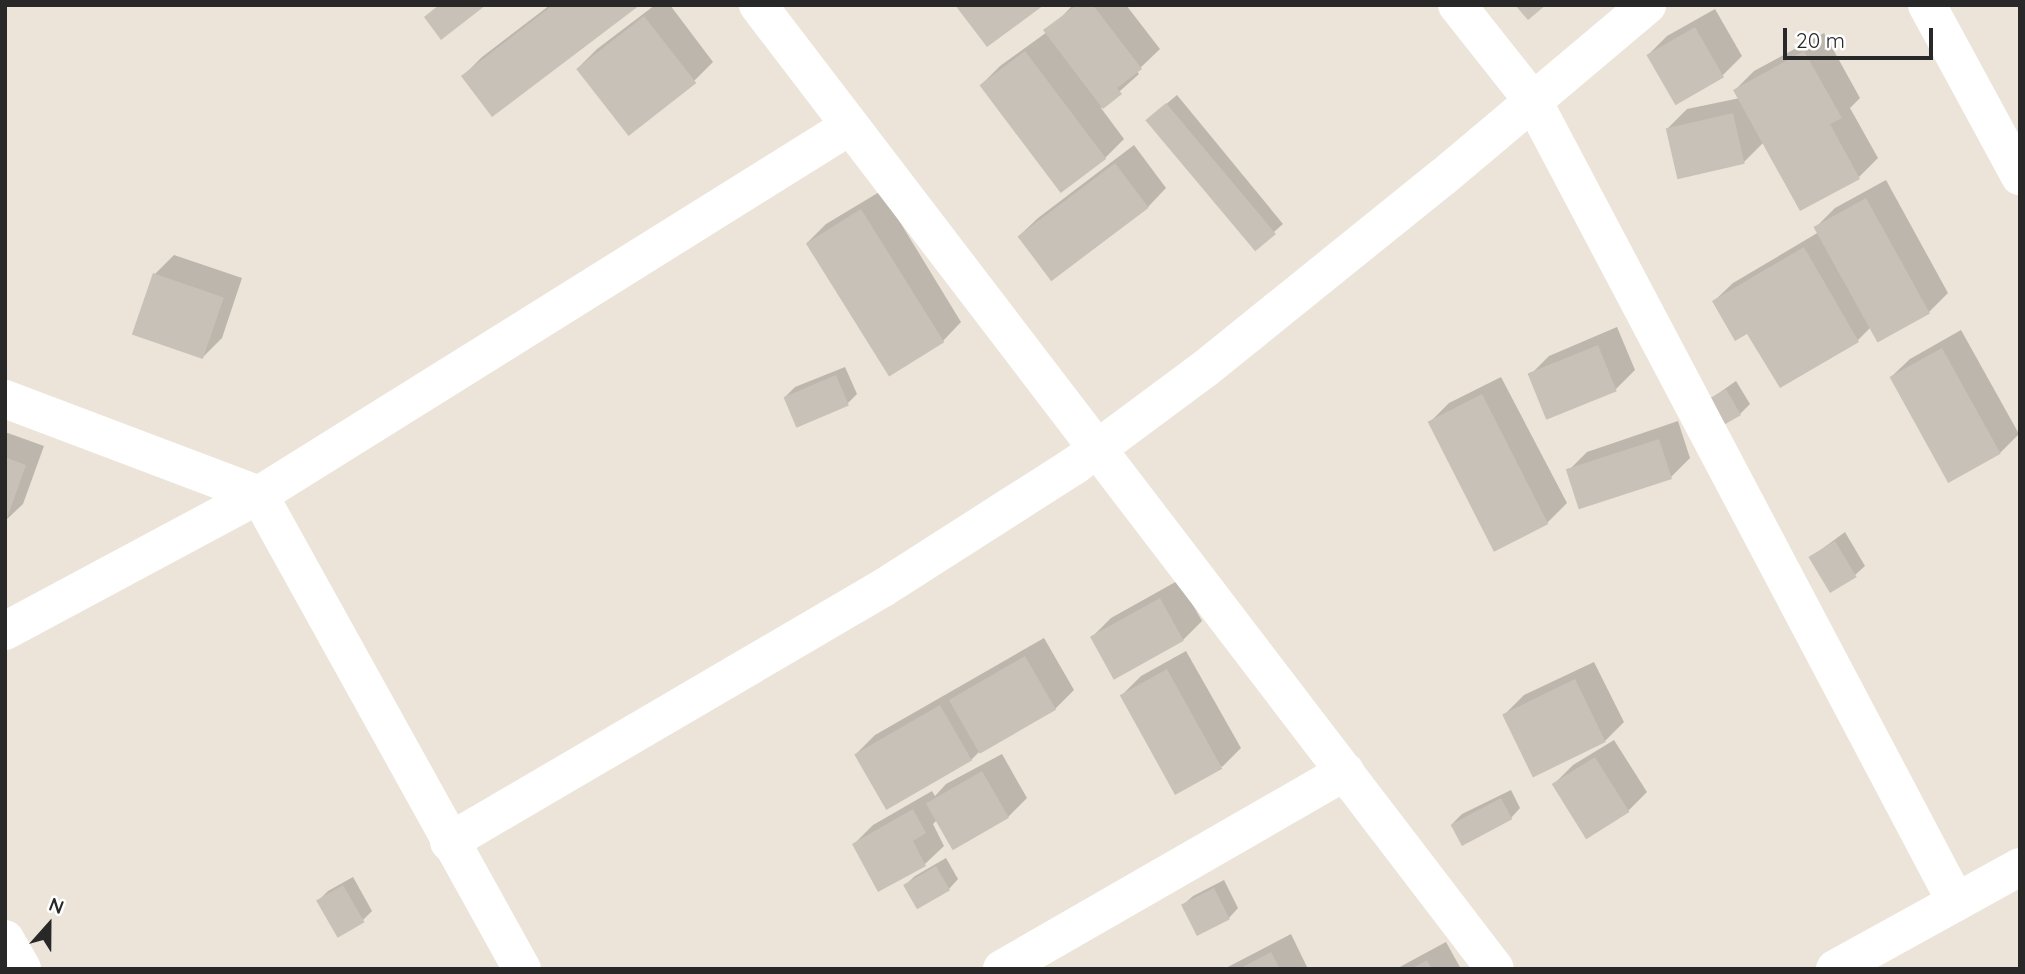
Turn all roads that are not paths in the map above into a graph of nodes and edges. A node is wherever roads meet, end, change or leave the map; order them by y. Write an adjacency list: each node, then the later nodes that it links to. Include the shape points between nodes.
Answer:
1 (758, 5): 6 (street)
2 (1457, 5): 5 (street)
3 (1647, 5): 5 (street)
4 (1927, 5): 7 (street)
5 (1533, 101): 9 (street, via 1206,368); 15 (street)
6 (850, 126): 9 (street); 10 (street)
7 (2020, 176)
8 (5, 399): 10 (street)
9 (1098, 449): 12 (street); 13 (street, via 872,595)
10 (260, 495): 11 (street); 13 (street)
11 (5, 631)
12 (1345, 772): 19 (street); 20 (street)
13 (449, 842): 18 (street)
14 (2020, 867): 15 (street)
15 (1956, 902): 21 (street)
16 (5, 939): 17 (street)
17 (22, 969)
18 (522, 969)
19 (1002, 969)
20 (1495, 969)
21 (1835, 969)

